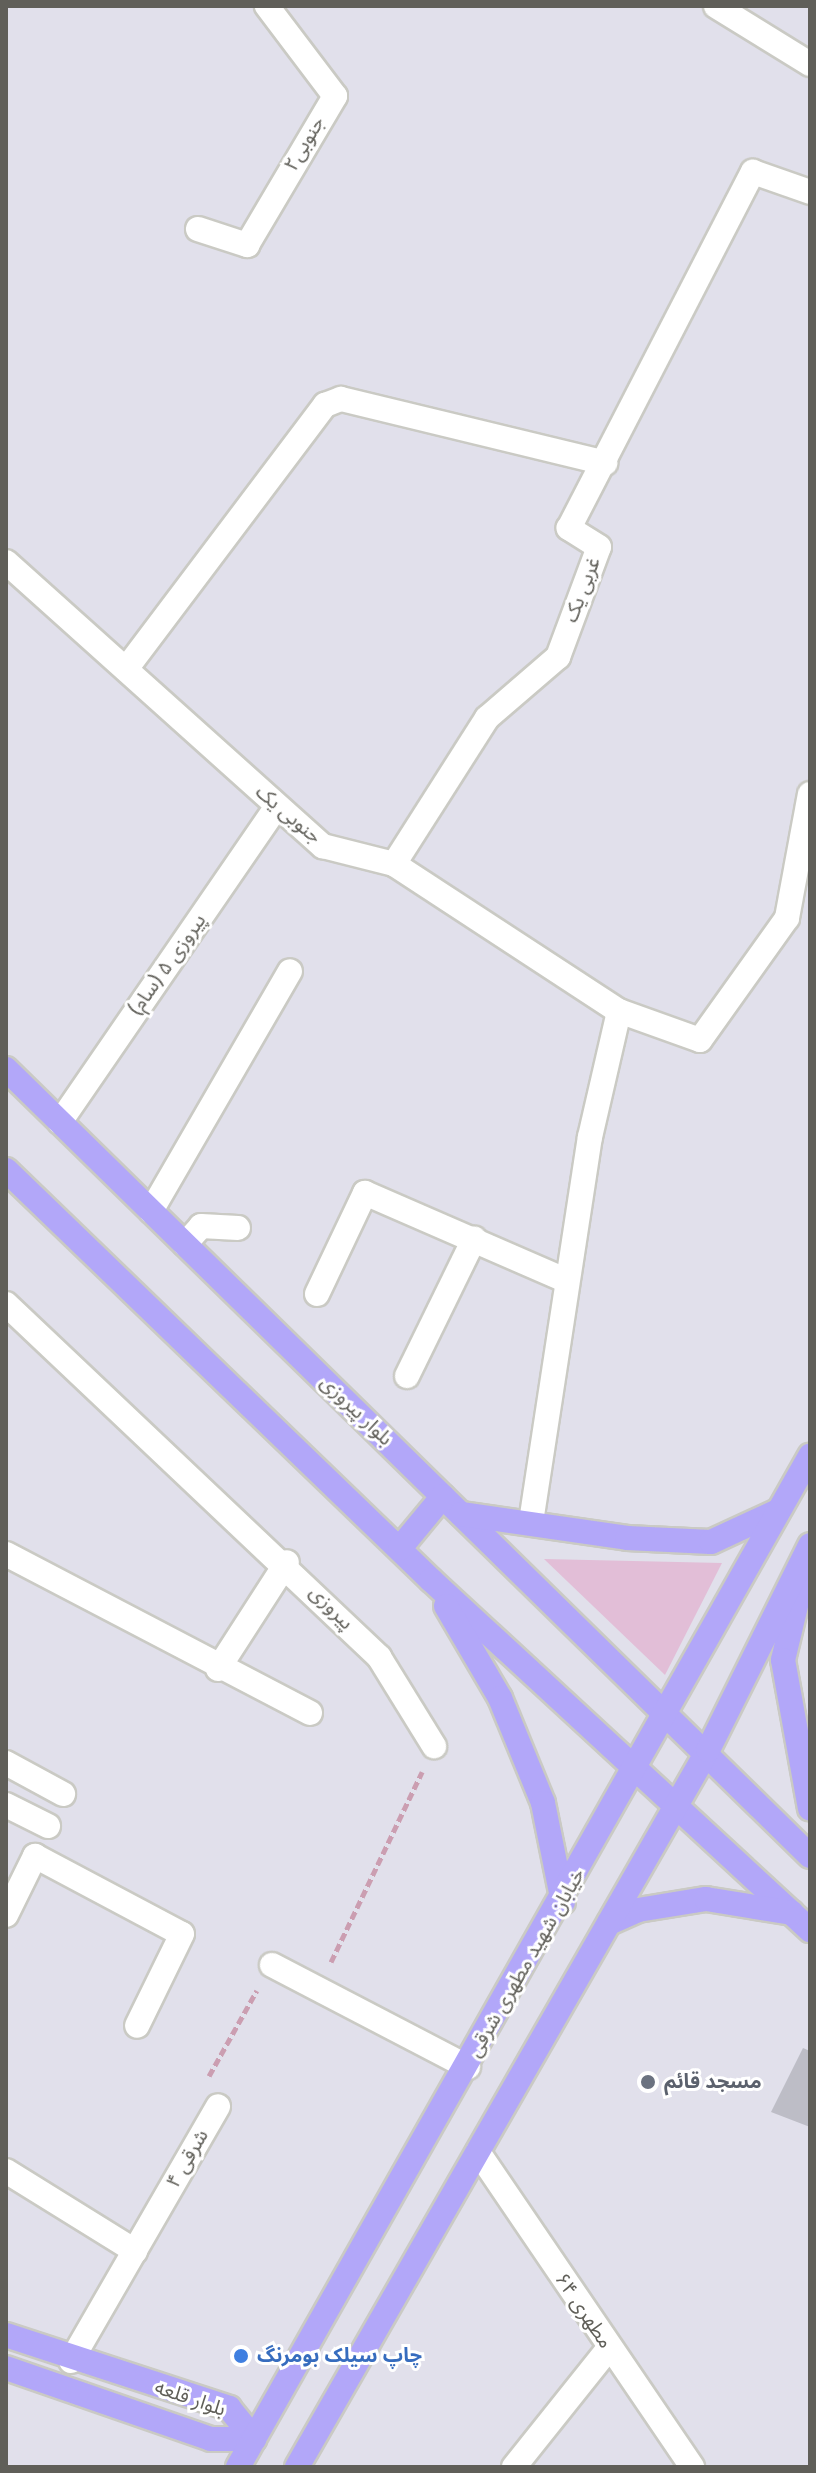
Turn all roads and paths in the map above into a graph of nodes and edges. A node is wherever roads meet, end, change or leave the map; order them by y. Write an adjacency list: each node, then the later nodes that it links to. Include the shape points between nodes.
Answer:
1 (267, 6): 5 (street, جنوبی۲, via 335,96 247,245)
2 (716, 6): 3 (street)
3 (810, 64)
4 (810, 192): 6 (street, غربی یک, via 753,172)
5 (198, 229)
6 (605, 463): 8 (street, via 341,399 325,405); 11 (street, غربی یک, via 569,528 599,547 558,657 487,718)
7 (6, 562): 8 (street, جنوبی یک)
8 (126, 669): 10 (street, جنوبی یک)
9 (810, 794): 13 (street, جنوبی یک, via 787,918 700,1040)
10 (276, 808): 11 (street, جنوبی یک, via 323,846); 15 (street, پیروزی ۵ (سام))
11 (394, 864): 13 (street, جنوبی یک)
12 (290, 971): 17 (street)
13 (619, 1011): 21 (street)
14 (6, 1069): 15 (main road, بلوار پیروزی)
15 (60, 1122): 17 (main road, بلوار پیروزی)
16 (6, 1170): 31 (main road)
17 (151, 1211): 20 (main road, بلوار پیروزی)
18 (238, 1228): 20 (street, via 201,1226)
19 (474, 1239): 21 (street); 22 (street, via 365,1193); 24 (street)
20 (185, 1244): 26 (main road, بلوار پیروزی)
21 (567, 1281): 29 (street)
22 (317, 1294)
23 (6, 1304): 33 (street, پیروزی)
24 (407, 1376)
25 (810, 1456): 27 (main road, خیابان شهید مطهری شرقی)
26 (443, 1496): 28 (main road, بلوار پیروزی); 31 (main road)
27 (778, 1511): 29 (main road, via 711,1542); 36 (main road, خیابان شهید مطهری شرقی)
28 (461, 1514): 29 (main road); 36 (main road, بلوار پیروزی)
29 (531, 1522)
30 (810, 1547): 39 (main road); 45 (main road, via 783,1660)
31 (400, 1548): 34 (main road)
32 (6, 1554): 35 (street)
33 (287, 1562): 35 (street); 38 (street, پیروزی, via 379,1657)
34 (431, 1580): 41 (main road); 48 (main road, via 500,1698 543,1803)
35 (218, 1669): 37 (street)
36 (666, 1710): 39 (main road, بلوار پیروزی); 41 (main road, خیابان شهید مطهری شرقی)
37 (310, 1713)
38 (434, 1746): 54 (path)
39 (708, 1750): 44 (main road); 47 (main road, بلوار پیروزی)
40 (6, 1763): 42 (street)
41 (634, 1772): 44 (main road); 48 (main road, خیابان شهید مطهری شرقی)
42 (63, 1794)
43 (6, 1805): 46 (street)
44 (674, 1808): 49 (main road); 51 (main road)
45 (810, 1809)
46 (48, 1826)
47 (810, 1856)
48 (563, 1902): 56 (main road, خیابان شهید مطهری شرقی)
49 (792, 1913): 51 (main road, via 706,1899 638,1910); 52 (main road)
50 (6, 1915): 55 (street, via 35,1856 182,1934)
51 (609, 1923): 58 (main road)
52 (810, 1930)
53 (272, 1965): 54 (street); 57 (path, شرقی ۴, via 198,2095)
54 (317, 1990): 56 (street)
55 (137, 2026)
56 (468, 2067): 65 (main road, خیابان شهید مطهری شرقی)
57 (218, 2106): 60 (street, شرقی ۴)
58 (478, 2152): 62 (street, مطهری ۶۴); 67 (main road)
59 (6, 2171): 60 (street)
60 (135, 2251): 63 (street, شرقی ۴)
61 (6, 2335): 63 (main road, بلوار قلعه)
62 (609, 2348): 68 (street); 69 (street, مطهری ۶۴)
63 (71, 2361): 65 (main road, بلوار قلعه, via 229,2408)
64 (6, 2368): 65 (main road, بلوار قلعه, via 211,2439)
65 (254, 2439): 66 (main road, خیابان شهید مطهری شرقی)
66 (238, 2467)
67 (297, 2467)
68 (514, 2467)
69 (692, 2467)

